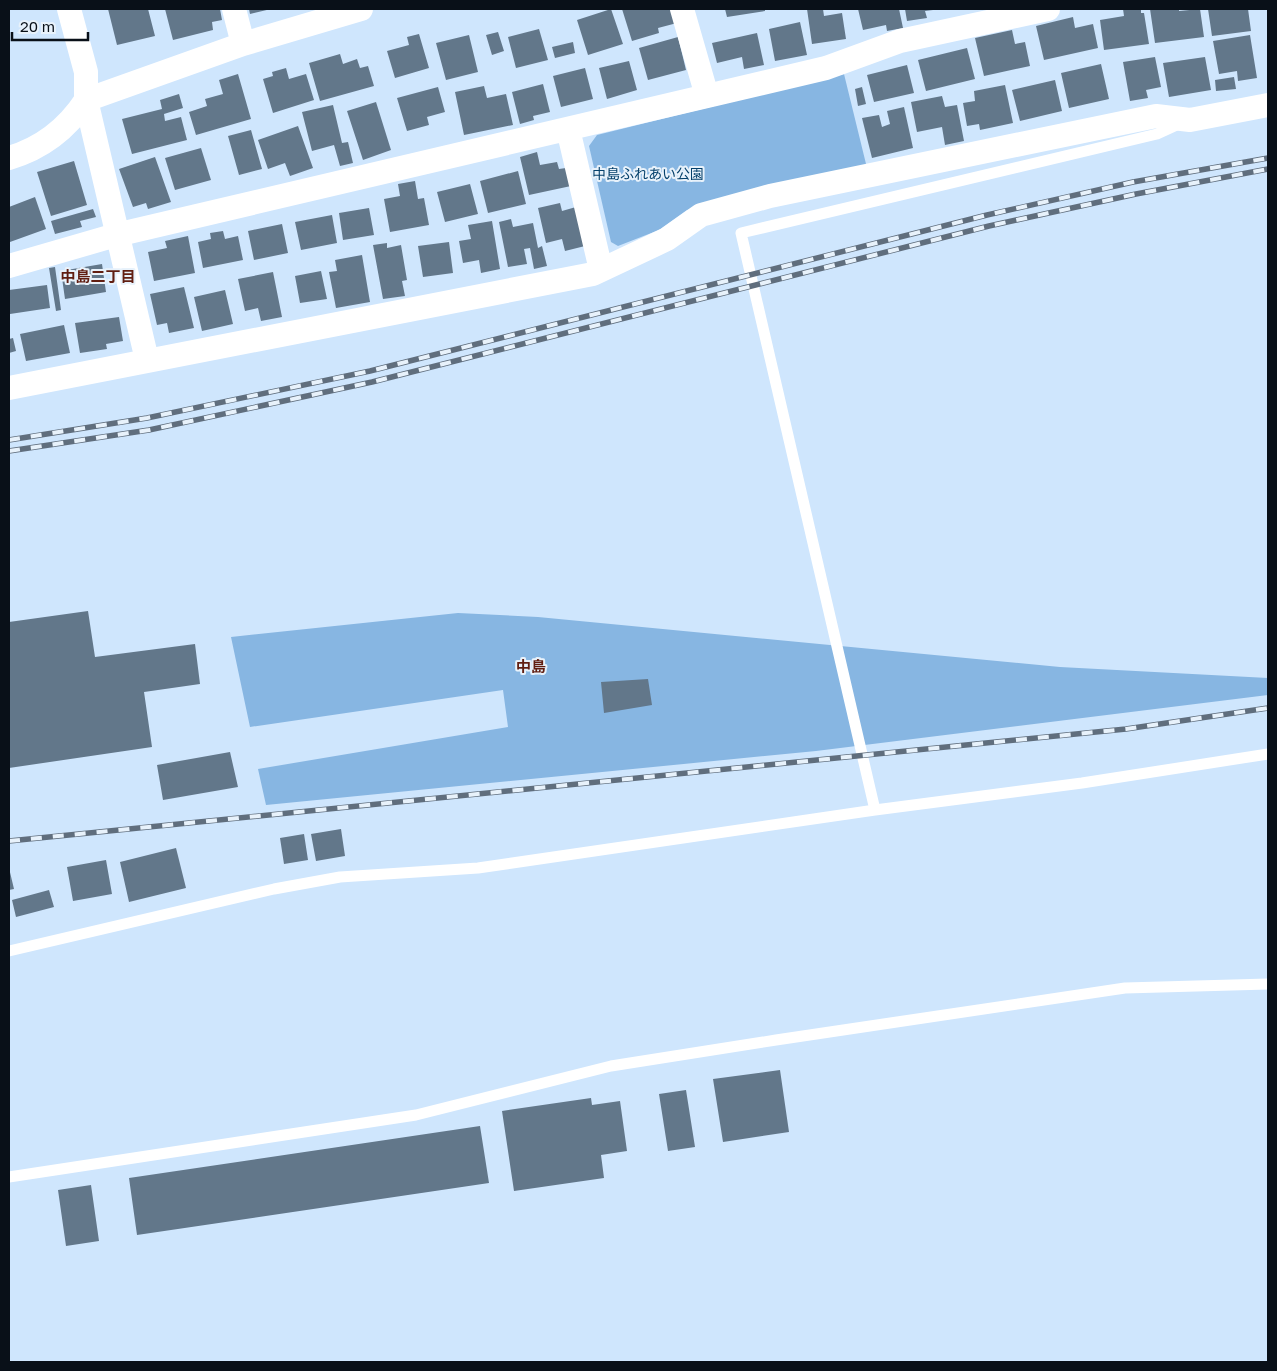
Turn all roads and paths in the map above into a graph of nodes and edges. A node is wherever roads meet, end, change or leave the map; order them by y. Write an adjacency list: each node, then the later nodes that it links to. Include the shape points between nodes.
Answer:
1 (69, 9): 8 (street, via 86,72)
2 (234, 9): 6 (street)
3 (361, 9): 6 (street)
4 (682, 9): 7 (street)
5 (1048, 9): 7 (street, via 900,41 826,68)
6 (244, 44): 8 (street)
7 (707, 96): 11 (street)
8 (86, 100): 12 (street, via 72,121 58,134); 13 (street)
9 (1268, 105): 10 (street)
10 (1190, 120): 15 (street, via 1156,116 770,196 701,215 667,239); 19 (lane, via 1157,134 741,234)
11 (568, 129): 13 (street); 15 (street)
12 (9, 158)
13 (116, 235): 14 (street); 16 (street)
14 (9, 266)
15 (601, 270): 16 (street, via 574,278)
16 (146, 360): 17 (street)
17 (9, 388)
18 (1268, 754): 19 (lane, via 1082,783)
19 (874, 810): 20 (lane, via 478,868 340,877 274,889)
20 (9, 951)
21 (1268, 984): 22 (lane, via 1125,988 785,1038 611,1066 416,1115)
22 (9, 1177)

